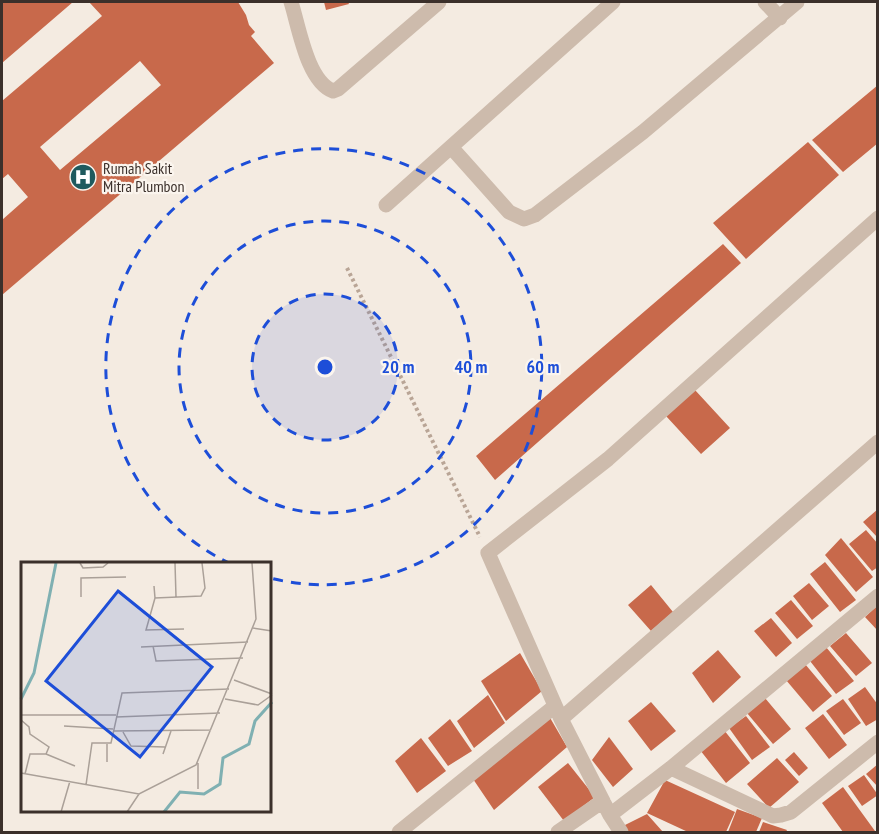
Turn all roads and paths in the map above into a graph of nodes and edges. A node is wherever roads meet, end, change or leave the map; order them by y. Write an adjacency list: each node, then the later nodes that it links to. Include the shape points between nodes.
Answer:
1 (291, 2): 2 (street, via 311,69 333,91)
2 (439, 2)
3 (614, 2): 7 (street)
4 (765, 2): 6 (street)
5 (797, 2): 6 (street)
6 (780, 18): 7 (street, via 644,132 535,216 524,219 510,212)
7 (451, 147): 8 (street)
8 (386, 205)
9 (878, 218): 12 (street, via 608,459)
10 (347, 268): 12 (path)
11 (878, 442): 14 (street)
12 (488, 554): 14 (street)
13 (878, 596): 16 (street)
14 (558, 713): 17 (street); 19 (street)
15 (878, 742): 16 (street, via 791,812 781,815 773,816)
16 (671, 768): 18 (street)
17 (603, 801): 18 (street); 20 (street)
18 (610, 815): 21 (street)
19 (399, 832)
20 (558, 832)
21 (621, 832)

